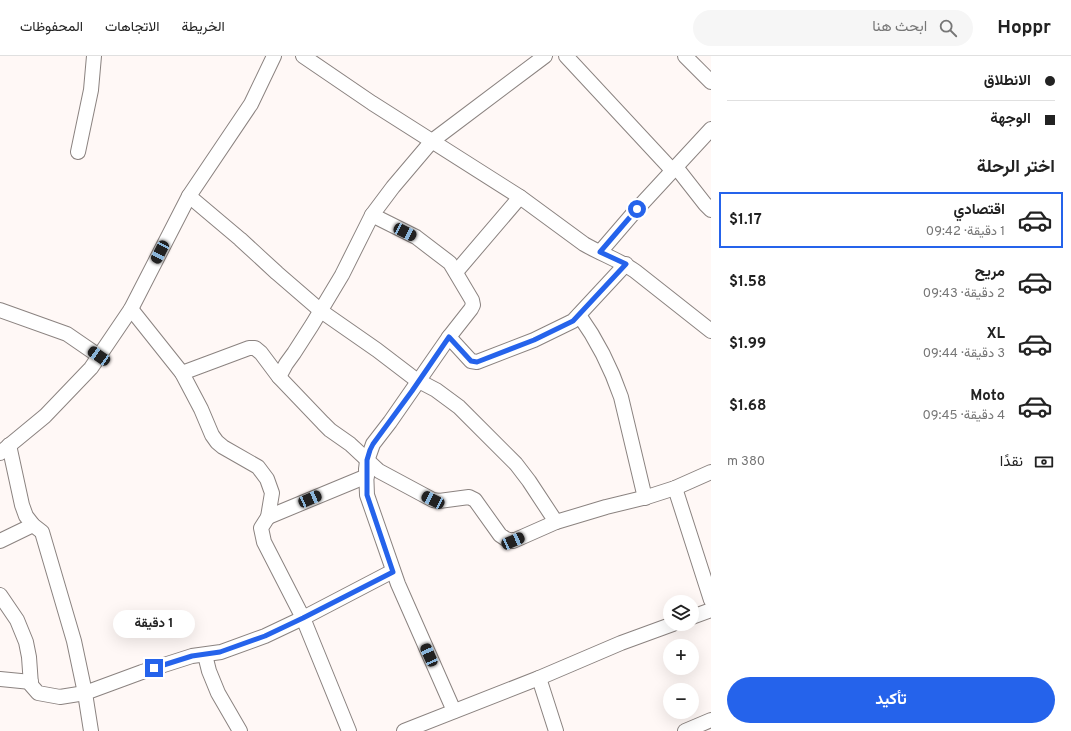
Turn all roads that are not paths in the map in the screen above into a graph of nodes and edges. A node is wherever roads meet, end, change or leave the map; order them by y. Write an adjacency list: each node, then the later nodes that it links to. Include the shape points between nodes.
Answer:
1 (94, 56): 10 (street, via 91,90)
2 (274, 56): 12 (street, via 251,104)
3 (303, 56): 9 (street)
4 (545, 56): 9 (street)
5 (566, 56): 11 (street)
6 (685, 56): 7 (street)
7 (711, 82)
8 (711, 129): 11 (street)
9 (432, 141): 13 (street); 15 (street)
10 (78, 152)
11 (674, 168): 14 (street); 16 (street)
12 (189, 196): 19 (street); 21 (street)
13 (520, 197): 16 (street, via 584,244); 18 (street)
14 (711, 210)
15 (372, 215): 18 (street, via 416,238 450,263); 21 (street)
16 (600, 252): 17 (street)
17 (626, 264): 22 (street); 23 (street)
18 (456, 272): 24 (street, via 473,304)
19 (131, 309): 25 (street); 26 (street)
20 (0, 310): 25 (street, via 67,334)
21 (321, 311): 27 (street); 28 (street)
22 (579, 315): 24 (street, via 573,321 534,340 477,362 471,361); 34 (street, via 598,344 621,397)
23 (711, 332)
24 (449, 337): 28 (street)
25 (99, 356): 29 (street, via 92,368 45,416)
26 (182, 373): 27 (street, via 255,348); 35 (street, via 217,442 258,467 267,479 272,493)
27 (279, 377): 30 (street, via 326,426)
28 (419, 381): 30 (street, via 373,444); 36 (street, via 436,390 459,408 516,464)
29 (5, 449): 37 (street, via 26,516)
30 (367, 460): 32 (street); 36 (street, via 379,472 433,500 469,497 475,500 500,535 506,539 513,541)
31 (711, 472): 33 (street)
32 (367, 476): 35 (street); 39 (street, via 367,495)
33 (675, 488): 34 (street); 41 (street)
34 (645, 498): 36 (street)
35 (268, 517): 44 (street, via 261,528 264,542)
36 (556, 522)
37 (33, 525): 38 (street); 50 (street, via 42,532 74,641)
38 (0, 542)
39 (393, 572): 44 (street); 51 (street)
40 (0, 595): 49 (street, via 17,620 26,642)
41 (711, 600)
42 (711, 610): 43 (street)
43 (699, 614)
44 (303, 618): 46 (street, via 220,652); 55 (street)
45 (663, 628): 47 (street)
46 (205, 655): 50 (street, via 192,656 163,665); 54 (street, via 218,693)
47 (539, 678): 51 (street); 57 (street)
48 (0, 679): 49 (street)
49 (31, 682): 50 (street, via 32,688 38,693 60,697)
50 (85, 693): 53 (street)
51 (454, 711): 56 (street)
52 (711, 720): 58 (street)
53 (91, 731)
54 (240, 731)
55 (349, 731)
56 (404, 731)
57 (556, 731)
58 (685, 731)

